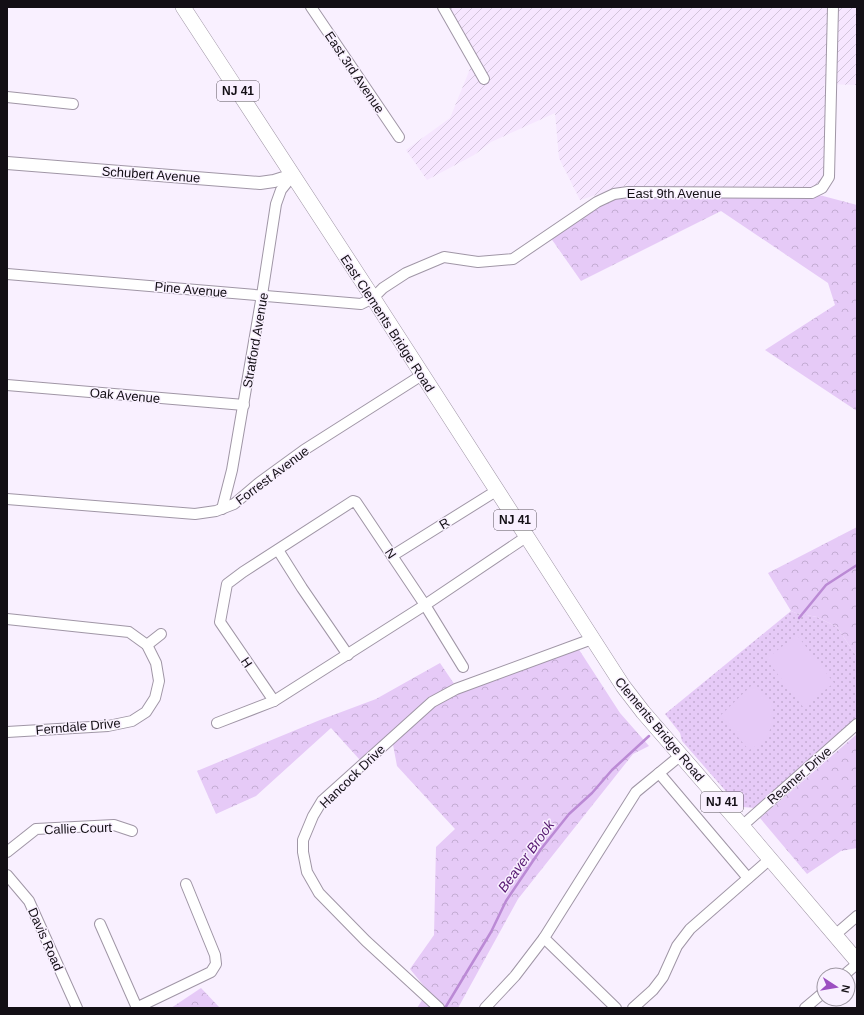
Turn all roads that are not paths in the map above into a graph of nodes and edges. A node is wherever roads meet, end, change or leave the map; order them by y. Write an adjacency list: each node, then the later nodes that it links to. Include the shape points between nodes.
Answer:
1 (184, 7): 10 (main road, East Clements Bridge Road / NJ 41)
2 (310, 7): 8 (street, East 3rd Avenue)
3 (442, 7): 5 (street)
4 (833, 7): 13 (street, East 9th Avenue, via 829,177 822,188 812,193 614,194 597,202 513,260 478,262 444,257 406,273)
5 (484, 79)
6 (7, 97): 7 (street)
7 (72, 104)
8 (399, 138)
9 (7, 163): 10 (street, Schubert Avenue, via 260,183 274,182)
10 (293, 175): 12 (street, Stratford Avenue, via 281,190 276,204); 13 (main road, East Clements Bridge Road / NJ 41)
11 (7, 274): 12 (street, Pine Avenue)
12 (262, 296): 13 (street, Pine Avenue, via 361,304); 16 (street, Stratford Avenue)
13 (373, 298): 14 (main road, East Clements Bridge Road / NJ 41)
14 (422, 375): 17 (main road, East Clements Bridge Road / NJ 41); 19 (street, Forrest Avenue, via 304,450 234,504)
15 (7, 385): 16 (street, Oak Avenue)
16 (244, 405): 19 (street, Stratford Avenue)
17 (496, 491): 20 (main road, East Clements Bridge Road / NJ 41); 22 (street, R)
18 (7, 498): 19 (street, Forrest Avenue, via 195,514)
19 (222, 509)
20 (526, 537): 23 (street); 26 (main road, East Clements Bridge Road / NJ 41)
21 (278, 550): 22 (street, N, via 354,501); 28 (street); 30 (street, H, via 227,584 220,622)
22 (392, 556): 23 (street, N)
23 (425, 605): 28 (street); 29 (street, N)
24 (7, 619): 27 (street, Ferndale Drive, via 129,632)
25 (161, 634): 27 (street)
26 (592, 639): 34 (main road, Clements Bridge Road / NJ 41, via 623,686); 51 (street, Hancock Drive, via 456,689 432,702 322,802 312,816 303,840 303,852 307,872 319,893 366,941)
27 (147, 645): 33 (street, Ferndale Drive, via 156,663 159,681 155,698 146,712 132,721 108,726)
28 (348, 655): 30 (street)
29 (463, 667)
30 (274, 701): 31 (street)
31 (217, 723)
32 (857, 724): 36 (street, Reamer Drive)
33 (7, 732)
34 (681, 755): 35 (street); 36 (main road, Clements Bridge Road / NJ 41)
35 (659, 773): 41 (street); 46 (street, via 636,792)
36 (742, 826): 39 (main road, Clements Bridge Road / NJ 41)
37 (132, 831): 38 (street, Callie Court, via 114,825 36,829)
38 (7, 852)
39 (770, 859): 41 (street); 45 (main road, Clements Bridge Road / NJ 41)
40 (7, 875): 49 (street, Davis Road, via 29,901)
41 (748, 878): 54 (street, via 690,929 677,946 660,982)
42 (186, 884): 50 (street, via 215,955 216,964 211,972)
43 (857, 916): 45 (street)
44 (100, 924): 50 (street)
45 (835, 935): 47 (main road, Clements Bridge Road / NJ 41)
46 (544, 938): 52 (street, via 515,976); 53 (street)
47 (857, 963)
48 (816, 999): 55 (street)
49 (77, 1008)
50 (137, 1008)
51 (439, 1008)
52 (485, 1008)
53 (616, 1008)
54 (633, 1008)
55 (805, 1008)

